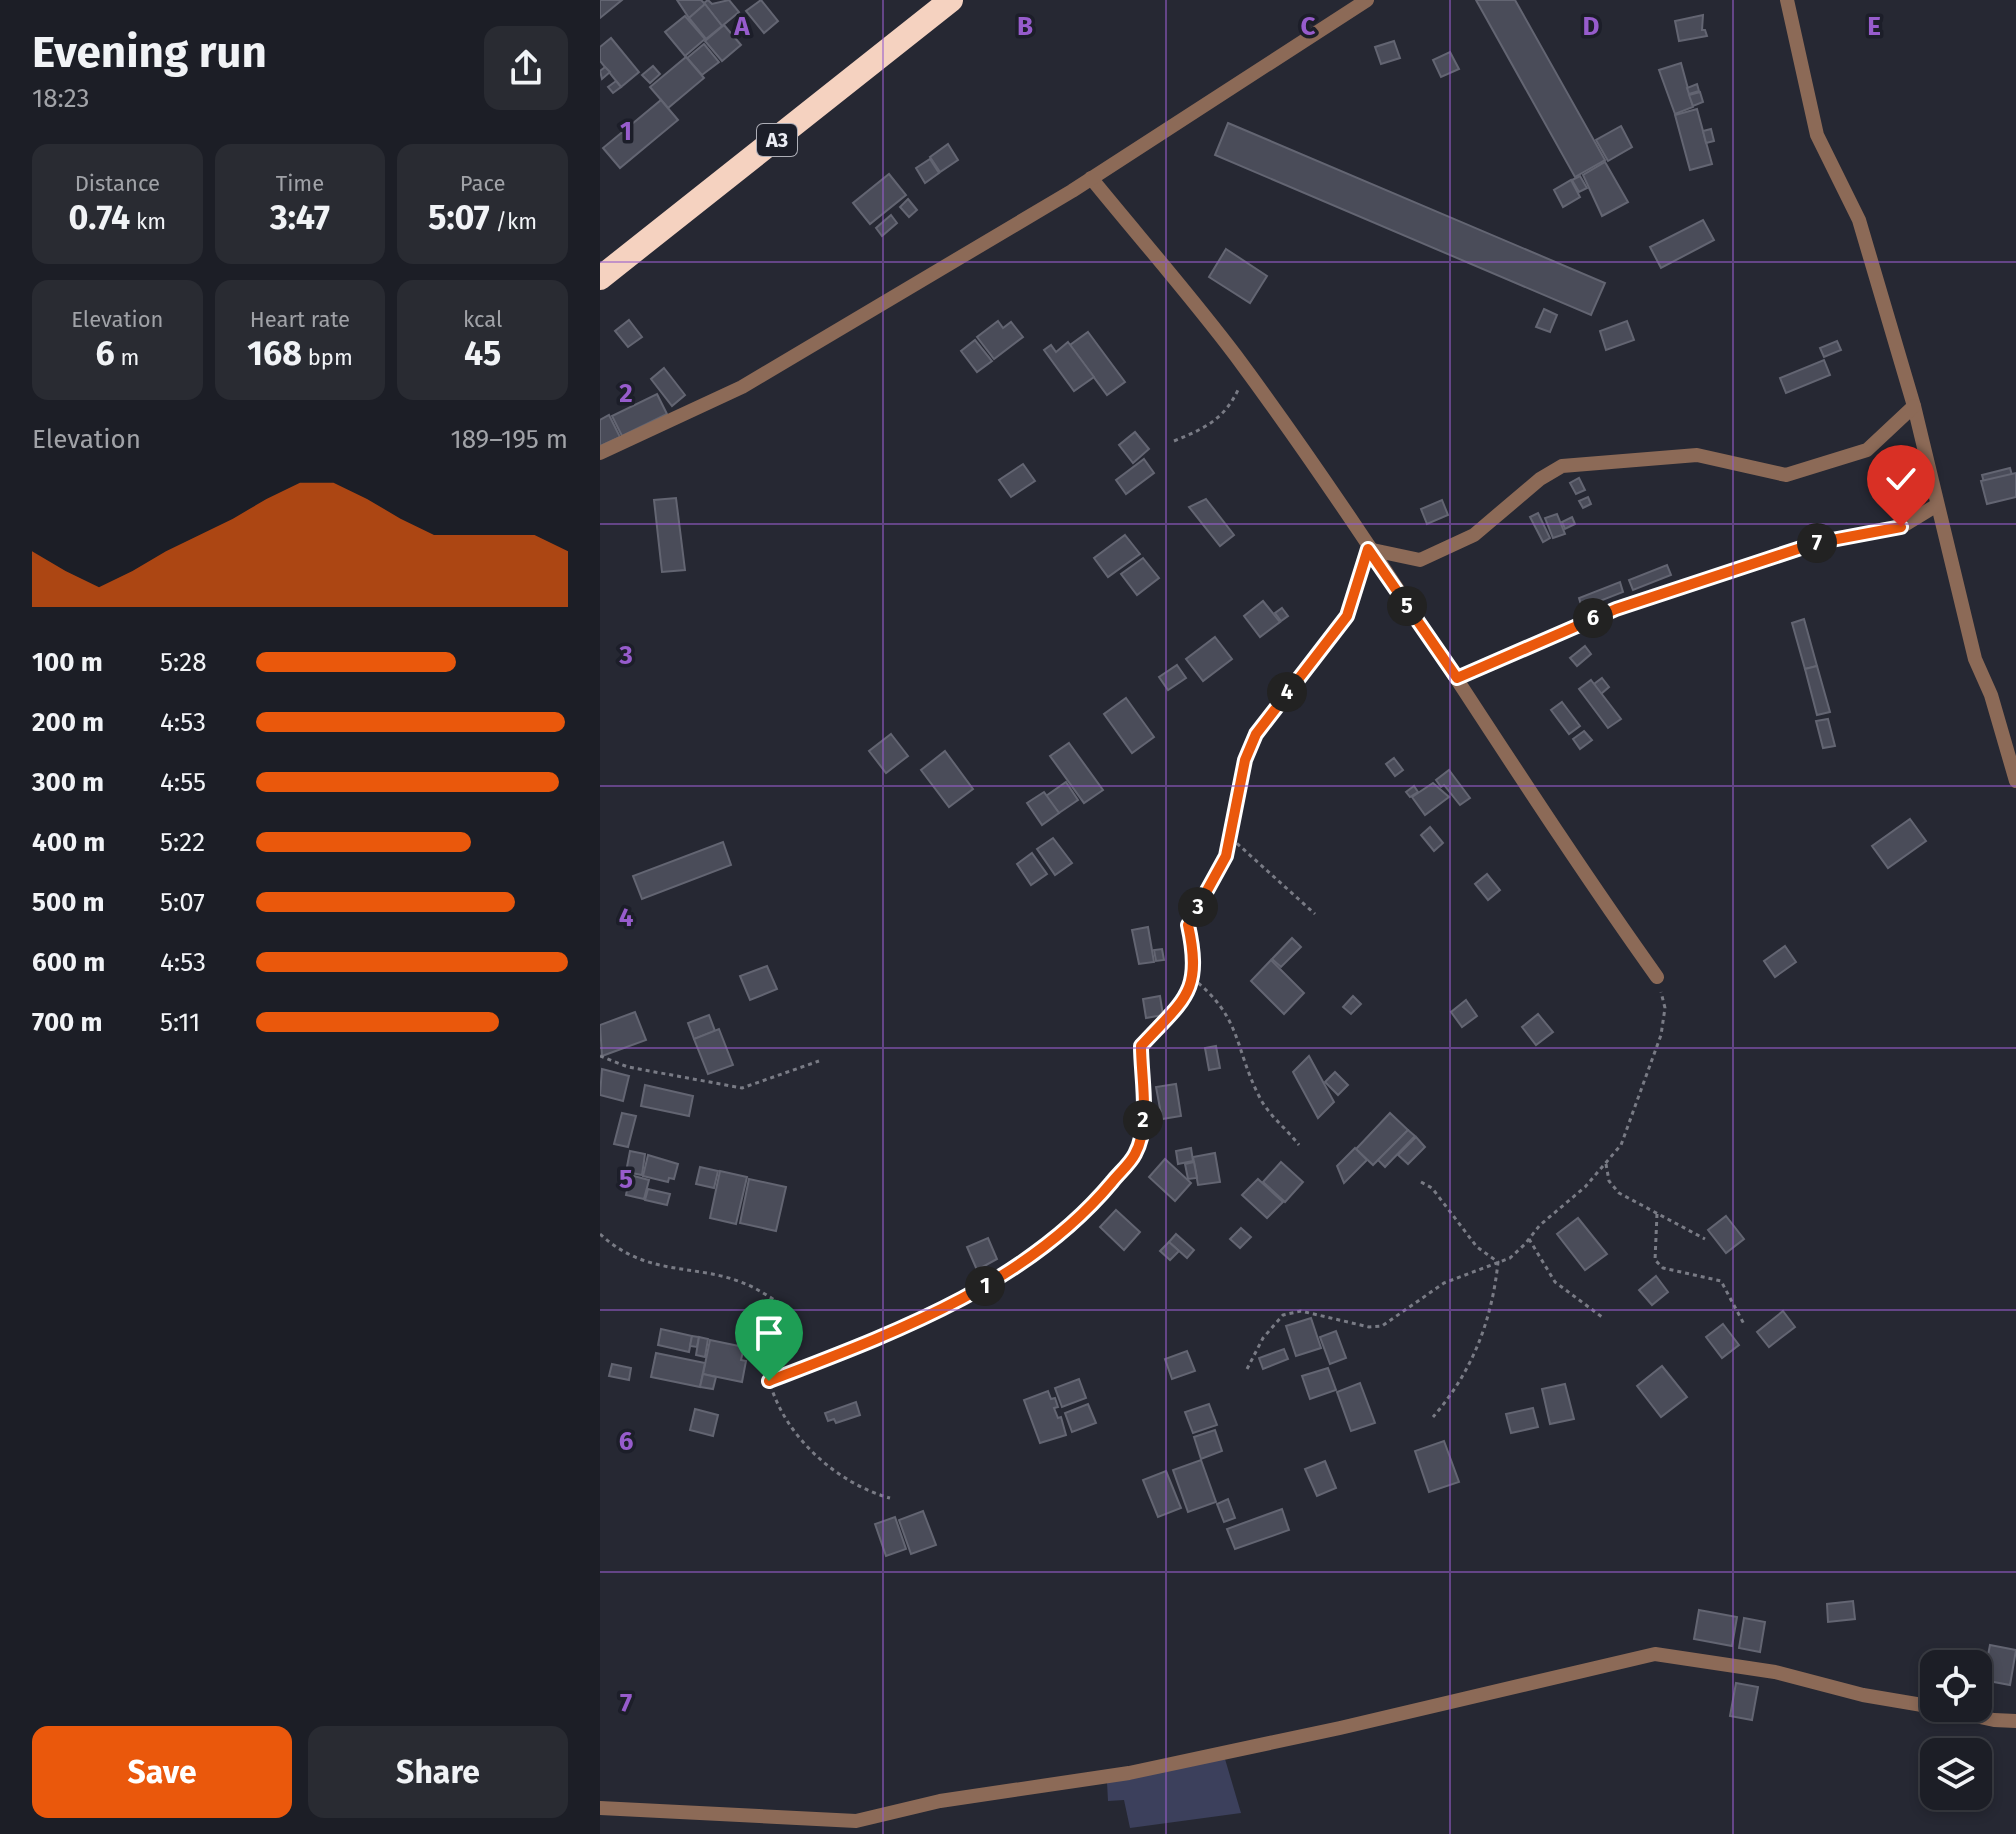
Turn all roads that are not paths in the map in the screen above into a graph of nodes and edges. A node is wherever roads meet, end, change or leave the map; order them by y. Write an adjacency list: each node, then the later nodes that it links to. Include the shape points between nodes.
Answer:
1 (951, 0): 5 (highway, A3)
2 (1367, 0): 4 (street)
3 (1787, 0): 6 (street, via 1817,135 1859,220)
4 (1091, 178): 7 (street, via 742,387); 9 (street, via 1244,368)
5 (600, 278)
6 (1914, 406): 8 (street); 9 (street, via 1867,450 1786,475 1697,455 1562,466 1474,535 1420,560)
7 (600, 453)
8 (1937, 505): 10 (street, via 1901,527 1816,543 1616,609); 11 (street, via 1975,659)
9 (1368, 549): 10 (street)
10 (1457, 678): 12 (street)
11 (2016, 781)
12 (1657, 977)
13 (1920, 1705): 16 (street, via 1775,1672 1655,1654 1129,1773 940,1801 856,1821)
14 (1992, 1717): 15 (street)
15 (2016, 1721)
16 (600, 1808)

